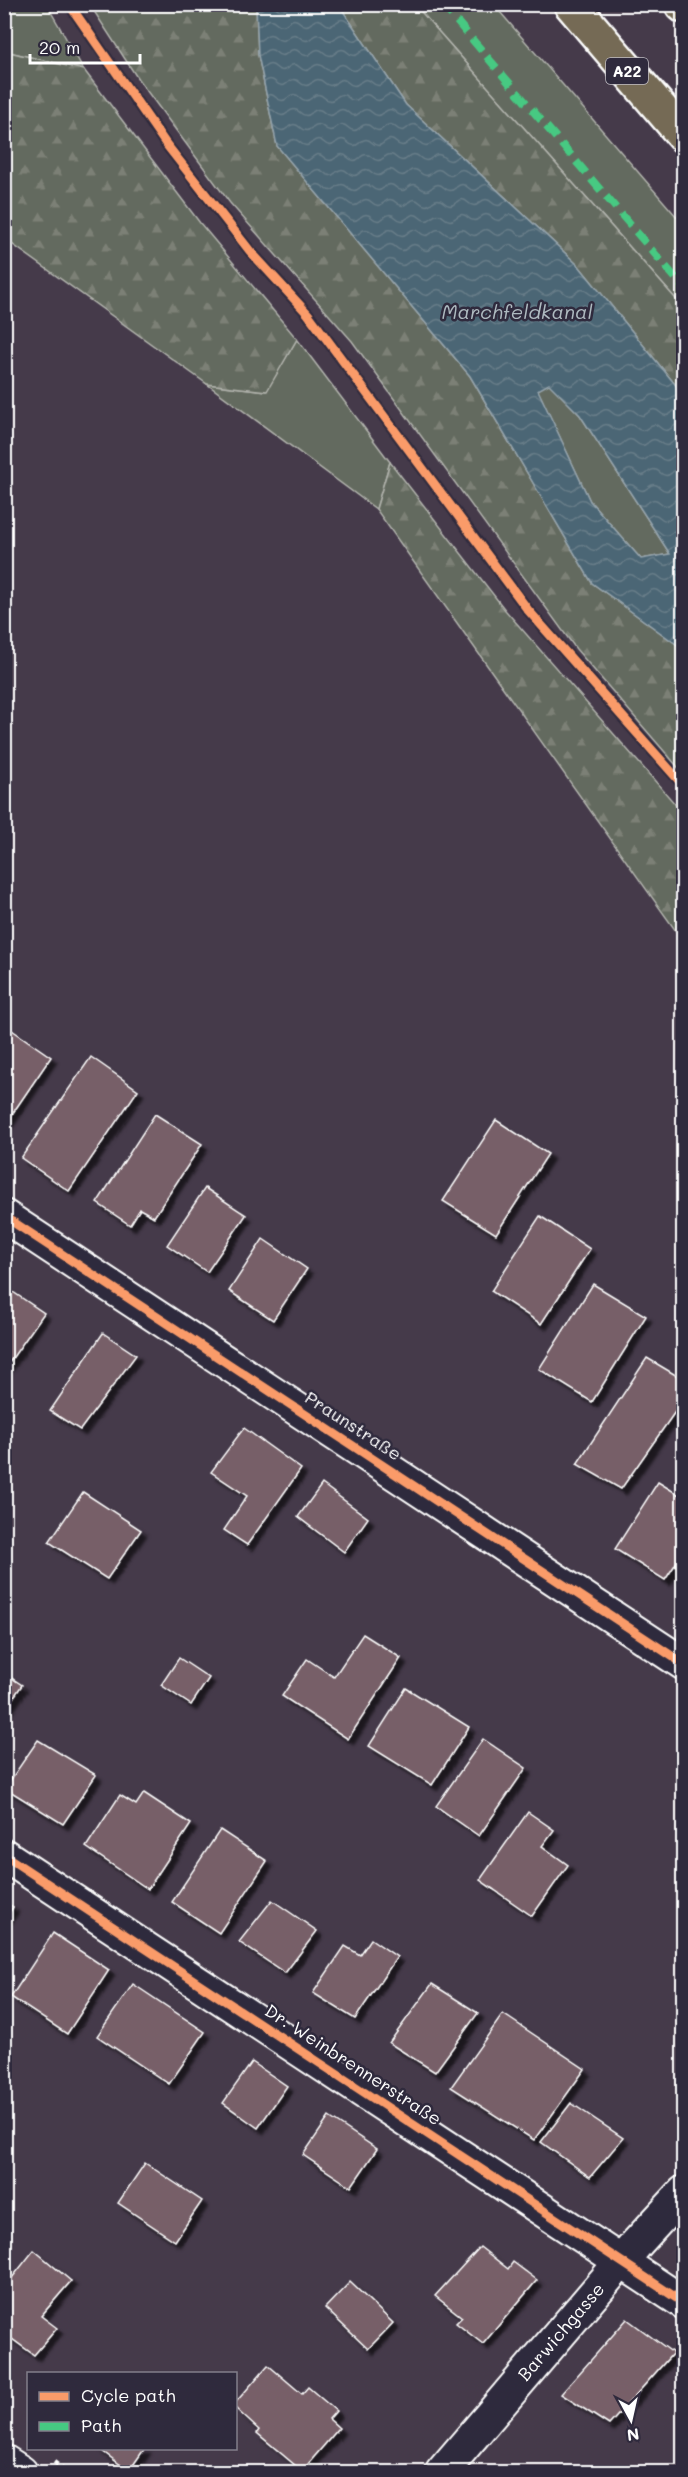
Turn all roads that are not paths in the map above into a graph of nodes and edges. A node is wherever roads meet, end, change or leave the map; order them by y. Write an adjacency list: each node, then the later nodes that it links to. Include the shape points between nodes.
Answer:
1 (571, 4): 2 (highway, A22)
2 (684, 136)
3 (4, 1216): 4 (street, Praunstraße)
4 (684, 1664)
5 (4, 1855): 7 (street, Dr. Weinbrennerstraße)
6 (684, 2192): 7 (street, Barwichgasse)
7 (622, 2262): 8 (street, Dr. Weinbrennerstraße); 11 (street, Barwichgasse)
8 (684, 2303)
9 (4, 2461): 10 (street)
10 (21, 2472)
11 (442, 2472)

